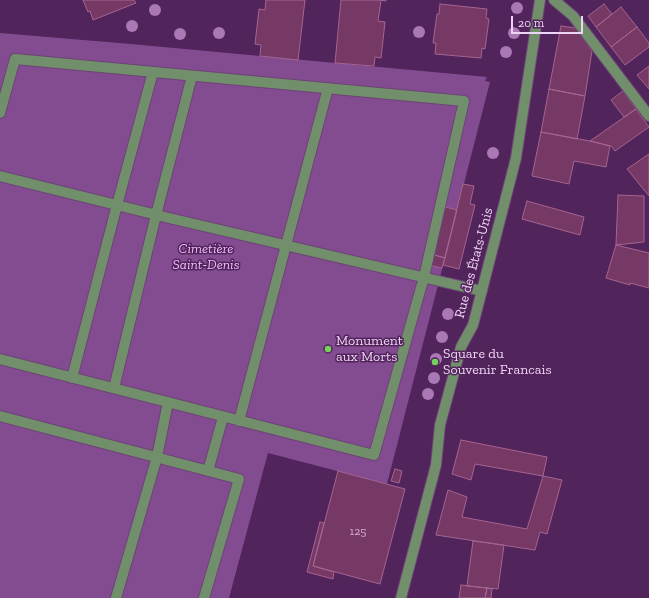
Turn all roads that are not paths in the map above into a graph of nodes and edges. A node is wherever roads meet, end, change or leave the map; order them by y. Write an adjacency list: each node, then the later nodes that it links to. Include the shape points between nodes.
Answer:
1 (540, 0): 13 (street, Rue des États-Unis, via 516,158)
2 (554, 0): 7 (street, via 573,16)
3 (153, 72): 4 (street); 6 (street, via 15,59); 9 (street)
4 (192, 76): 5 (street); 10 (street)
5 (328, 88): 11 (street); 12 (street, via 464,101)
6 (0, 113)
7 (649, 116)
8 (0, 176): 9 (street)
9 (117, 205): 10 (street); 15 (street)
10 (156, 215): 11 (street); 16 (street)
11 (286, 245): 12 (street); 20 (street)
12 (424, 277): 13 (street); 20 (street, via 374,455)
13 (482, 291): 25 (street, Rue des États-Unis, via 473,325 461,347 440,425 436,465)
14 (0, 359): 15 (street)
15 (72, 378): 16 (street)
16 (114, 388): 17 (street)
17 (168, 402): 19 (street); 21 (street)
18 (0, 416): 21 (street)
19 (223, 416): 20 (street); 22 (street)
20 (239, 421)
21 (157, 457): 22 (street); 23 (street)
22 (208, 471): 24 (street, via 239,479)
23 (116, 598)
24 (204, 598)
25 (401, 598)

